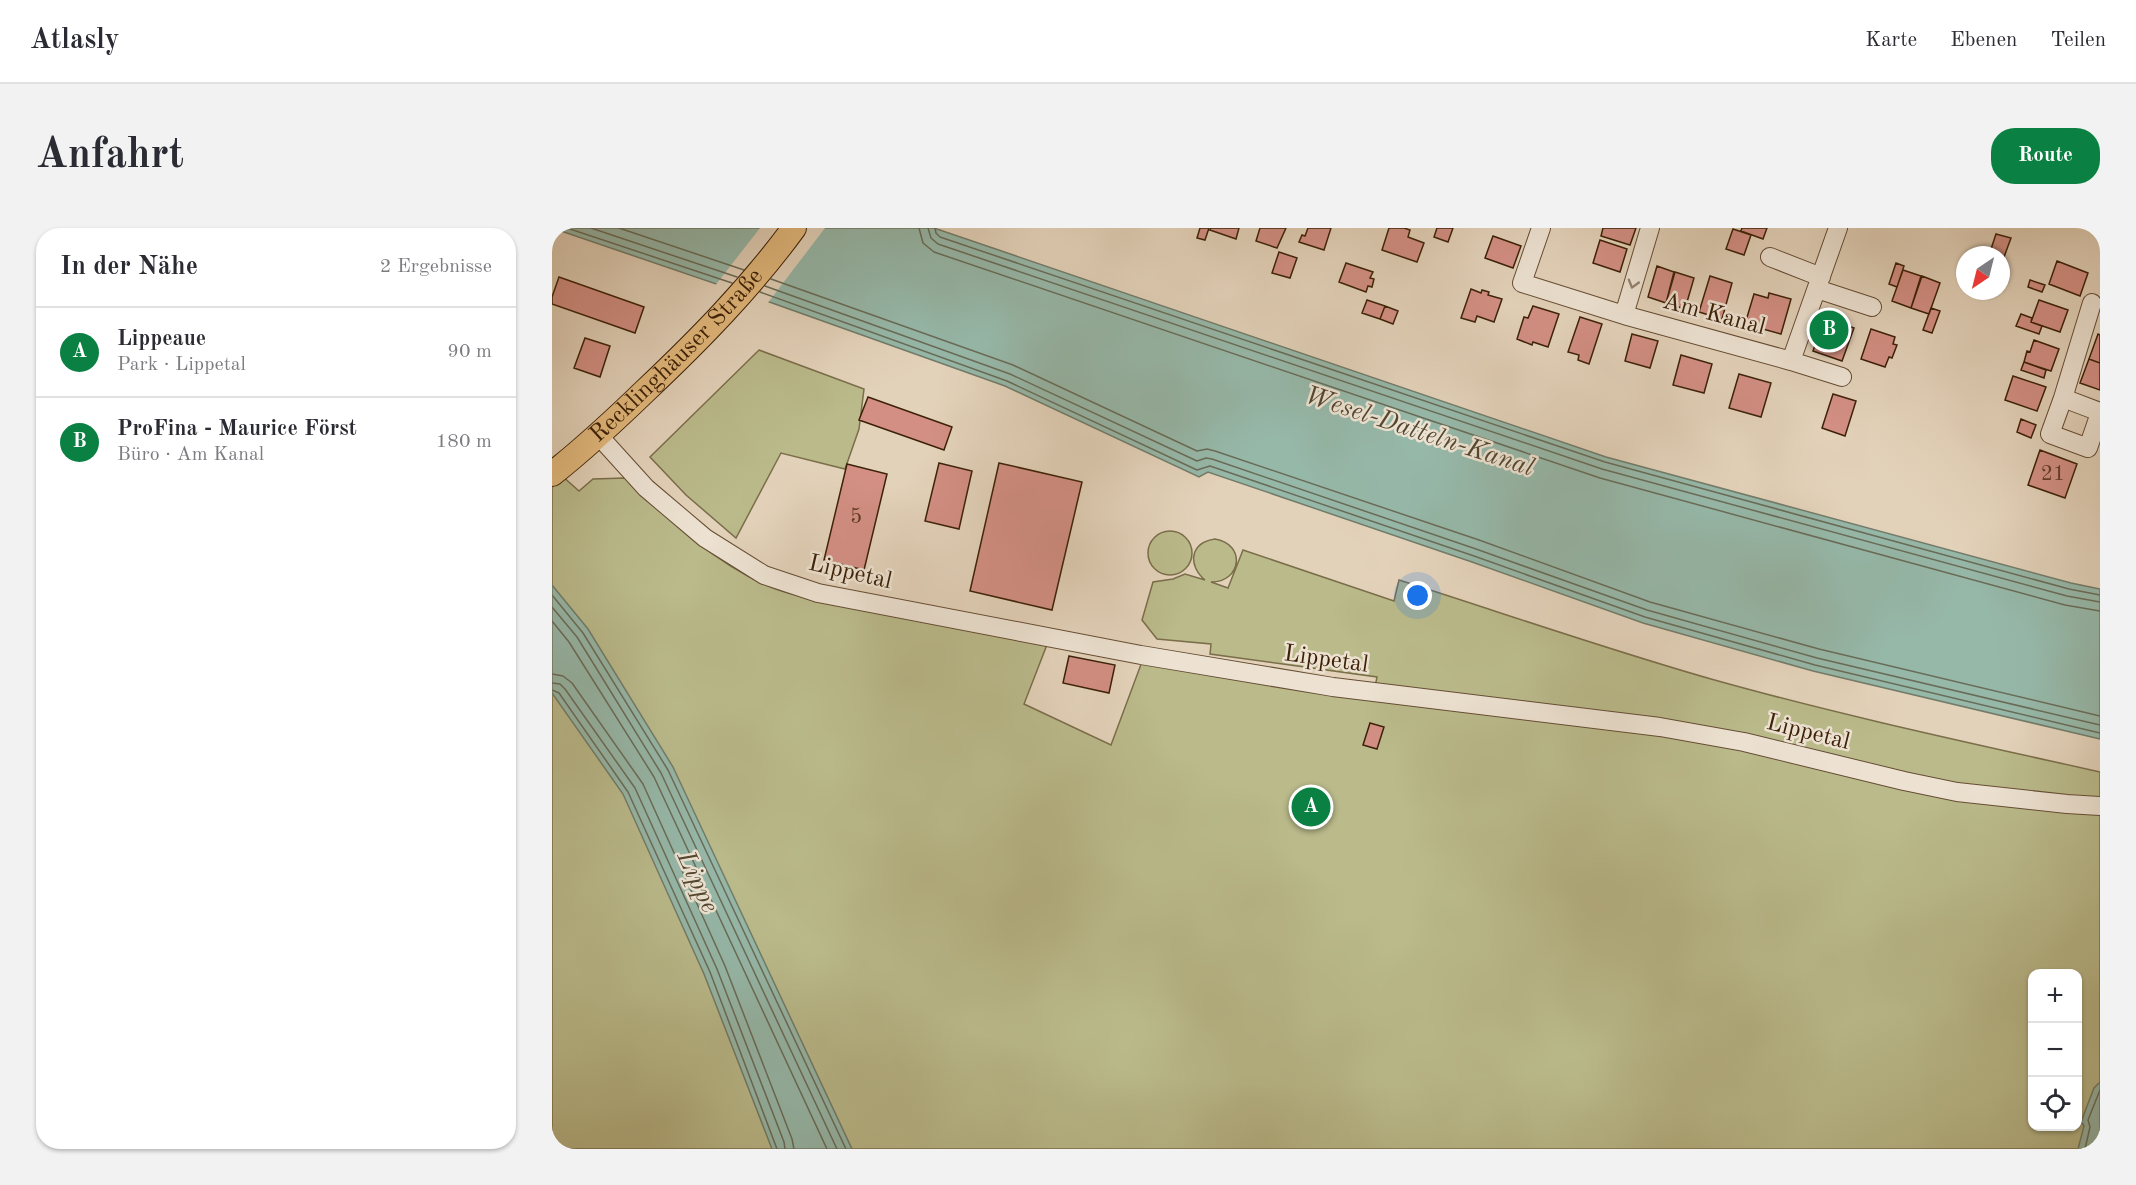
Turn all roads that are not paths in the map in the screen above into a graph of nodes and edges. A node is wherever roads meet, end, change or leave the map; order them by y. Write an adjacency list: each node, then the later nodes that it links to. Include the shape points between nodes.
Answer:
1 (794, 228): 14 (main road, Recklinghäuser Straße, via 711,328)
2 (1541, 228): 9 (street, Am Kanal, via 1522,283)
3 (1650, 228): 9 (street, Am Kanal, one-way to 9)
4 (1838, 228): 6 (street, Am Kanal)
5 (1770, 257): 6 (street)
6 (1819, 283): 8 (street); 10 (street, Am Kanal)
7 (2092, 303): 12 (street)
8 (1872, 307)
9 (1624, 315): 10 (street, Am Kanal)
10 (1791, 361): 11 (street, Am Kanal)
11 (1842, 377)
12 (2063, 398): 13 (street); 13 (street, via 2050,434 2057,437 2088,448)
13 (2100, 412)
14 (598, 435): 15 (main road, Recklinghäuser Straße); 16 (street, Lippetal, via 646,488 705,538 764,575 818,593 1333,687 1670,729 1744,742 1957,792)
15 (552, 474)
16 (2100, 806)

